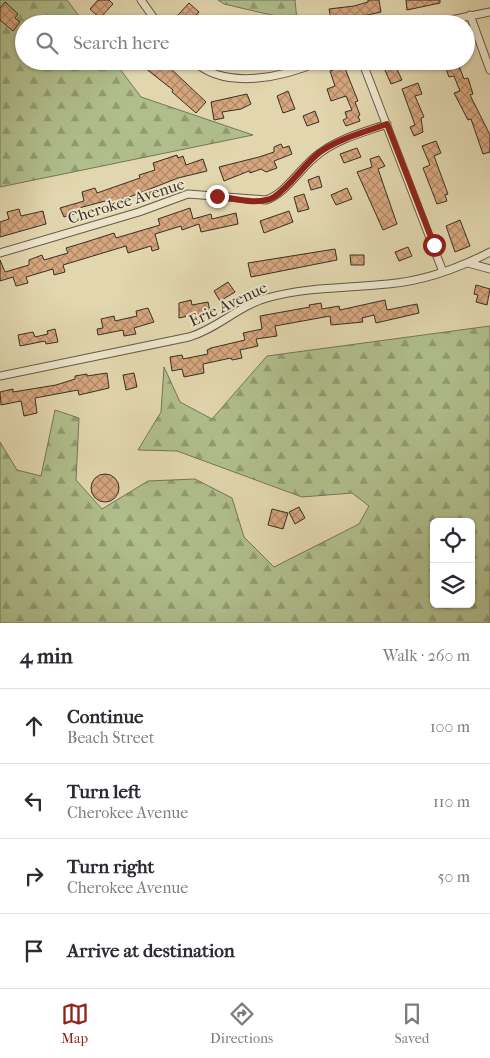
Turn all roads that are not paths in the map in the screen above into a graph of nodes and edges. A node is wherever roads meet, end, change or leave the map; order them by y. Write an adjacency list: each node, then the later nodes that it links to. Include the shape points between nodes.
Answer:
1 (141, 0): 3 (street)
2 (490, 12): 4 (street)
3 (152, 15)
4 (470, 15)
5 (475, 29): 9 (street)
6 (206, 70): 7 (street, via 229,79)
7 (300, 70)
8 (366, 70): 10 (street)
9 (490, 70)
10 (387, 124): 12 (street, Cherokee Avenue, via 322,151 274,198 188,194 139,212); 15 (street)
11 (490, 252): 13 (street, Erie Avenue)
12 (0, 253)
13 (468, 263): 14 (street); 15 (street, Erie Avenue)
14 (490, 269)
15 (443, 272): 16 (street, Erie Avenue, via 411,281 266,298 208,331 189,338)
16 (0, 376)

